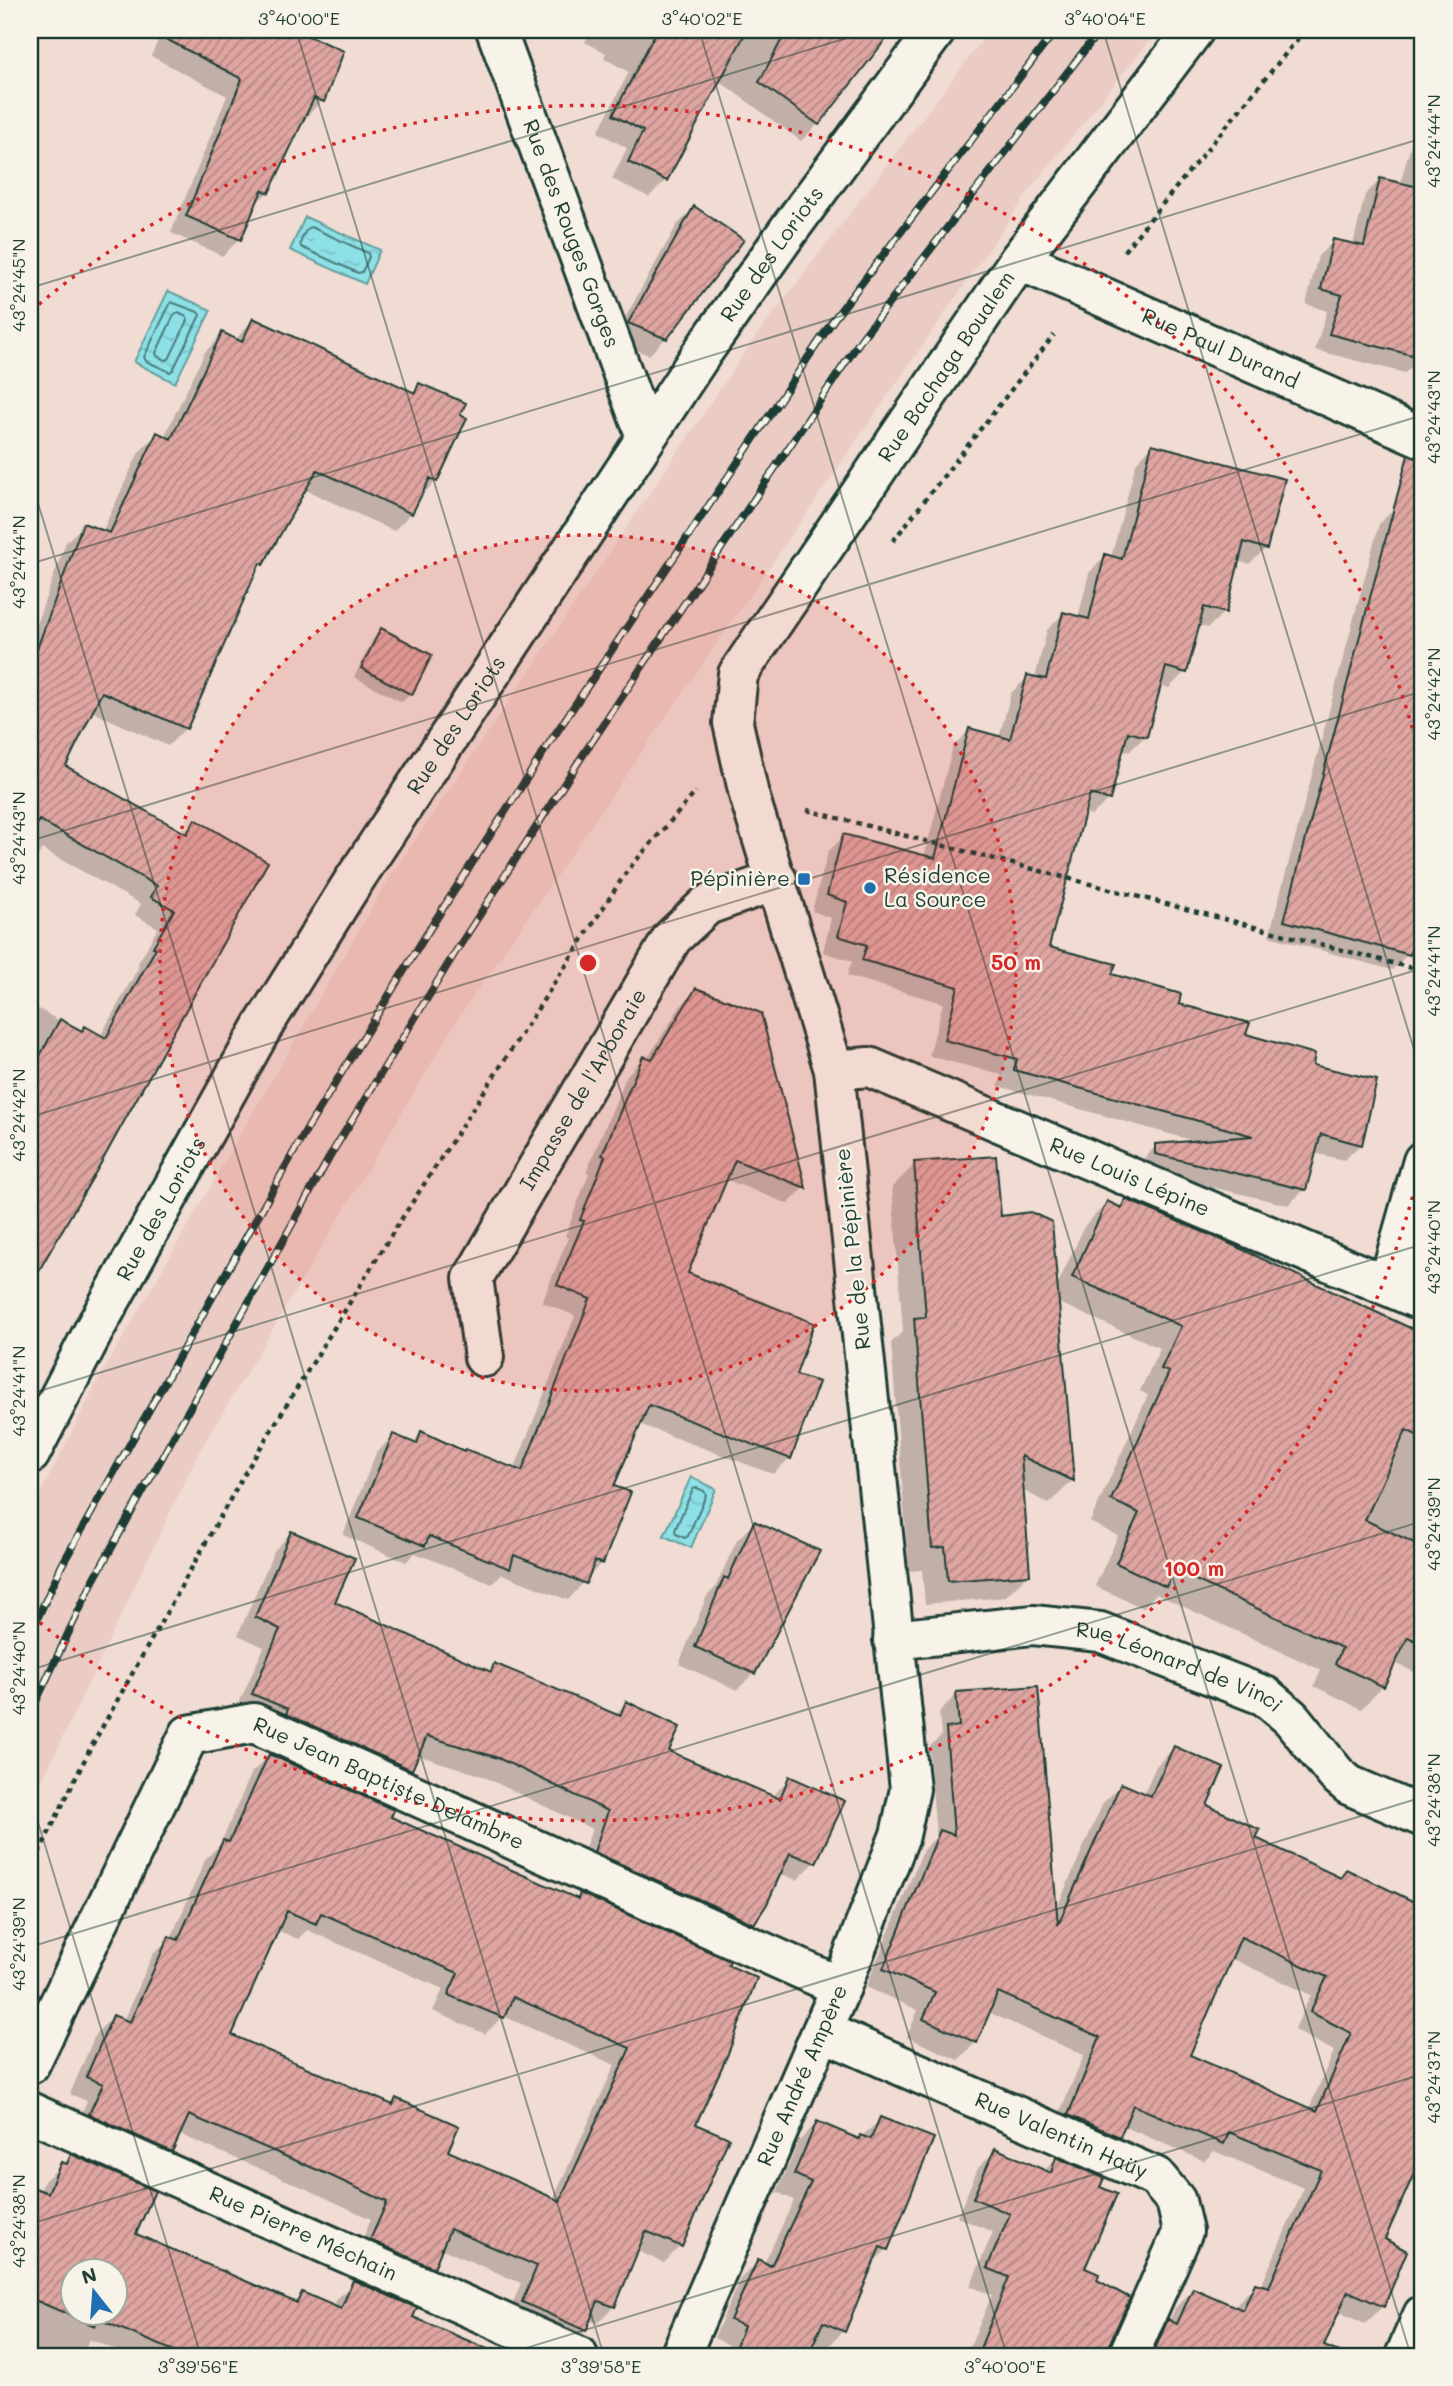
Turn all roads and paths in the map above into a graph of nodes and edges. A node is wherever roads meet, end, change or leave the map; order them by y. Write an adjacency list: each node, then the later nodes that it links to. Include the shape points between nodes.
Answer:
1 (496, 30): 8 (street, Rue des Rouges Gorges)
2 (936, 30): 8 (street, Rue des Loriots, via 788,231)
3 (1194, 30): 5 (street, Rue Bachaga Boualem)
4 (1305, 30): 6 (path)
5 (1019, 260): 9 (street, Rue Paul Durand); 11 (street, Rue Bachaga Boualem, via 738,674)
6 (1117, 260)
7 (1054, 335): 10 (path)
8 (646, 437): 21 (street, Rue des Loriots, via 263,1026)
9 (1423, 438)
10 (891, 544)
11 (733, 723): 13 (street, Rue de la Pépinière)
12 (702, 785): 25 (path, via 627,871 374,1264 246,1471 90,1749)
13 (749, 795): 14 (street, Rue de la Pépinière); 15 (path)
14 (777, 880): 16 (street, Rue de la Pépinière); 20 (street, Impasse de l'Arboraie, via 707,905 672,938 473,1278)
15 (1423, 971)
16 (834, 1070): 18 (street, Rue Louis Lépine, via 869,1068); 22 (street, Rue de la Pépinière)
17 (1423, 1161): 18 (street)
18 (1388, 1285): 19 (street, Rue Louis Lépine)
19 (1423, 1301)
20 (484, 1357)
21 (30, 1454)
22 (893, 1640): 23 (street, Rue de la Pépinière); 24 (street, Rue Léonard de Vinci, via 1033,1625 1100,1632 1265,1696 1292,1718 1349,1785)
23 (910, 1789): 26 (street, Rue André Ampère, via 900,1835)
24 (1423, 1817)
25 (30, 1871)
26 (841, 1987): 27 (street, Rue André Ampère); 28 (street, Rue Jean Baptiste Delambre, via 254,1723 189,1735)
27 (822, 2031): 32 (street, Rue André Ampère); 33 (street, Rue Valentin Haüy, via 1156,2177 1176,2201 1183,2231)
28 (30, 2064)
29 (30, 2112): 31 (street, Rue Pierre Méchain)
30 (1423, 2315): 34 (street)
31 (578, 2356)
32 (680, 2356)
33 (1128, 2356)
34 (1405, 2356)

